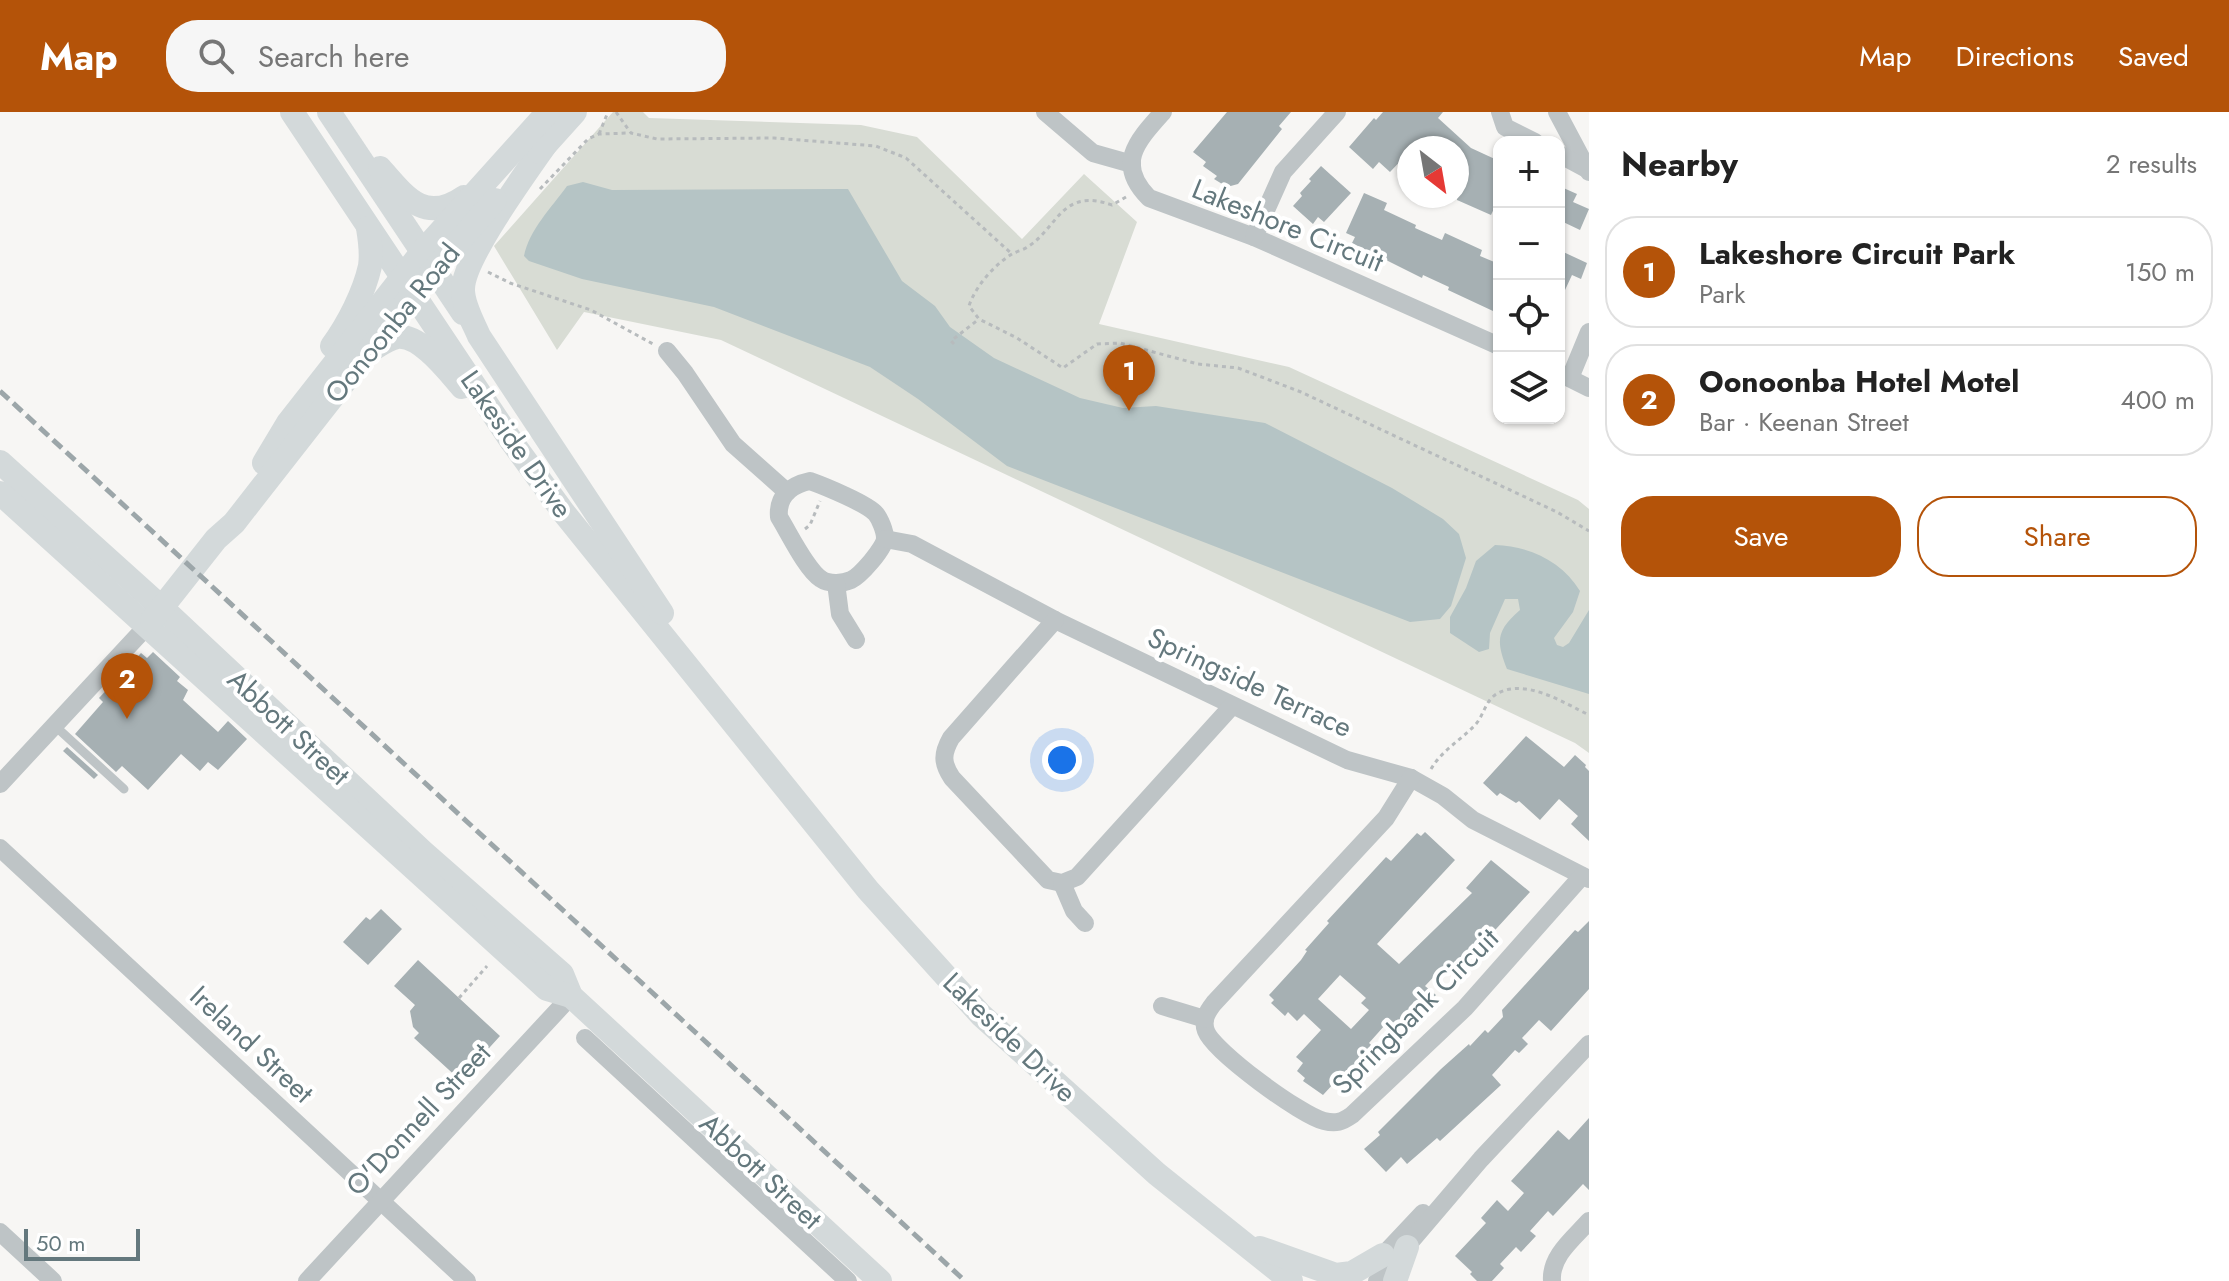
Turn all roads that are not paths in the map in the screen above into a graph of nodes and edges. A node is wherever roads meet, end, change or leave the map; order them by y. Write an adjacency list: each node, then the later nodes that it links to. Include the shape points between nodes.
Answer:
1 (292, 112): 16 (street, Lakeside Drive)
2 (330, 112): 15 (street, via 397,187 427,209 450,207); 18 (street, Lakeside Drive)
3 (548, 112): 15 (street, Oonoonba Road)
4 (575, 112): 11 (street, Oonoonba Road)
5 (1045, 112): 13 (street, via 1093,153)
6 (1163, 112): 13 (street, via 1137,141)
7 (1337, 112): 17 (street, via 1283,172)
8 (1500, 112): 10 (street, via 1505,127)
9 (1557, 112): 14 (street)
10 (1523, 136)
11 (548, 141): 18 (street, Oonoonba Road); 21 (street, Lakeside Drive, via 501,209 463,284)
12 (1565, 157): 14 (street)
13 (1132, 164): 17 (street, Lakeshore Circuit, via 1133,176 1149,198)
14 (1587, 170)
15 (479, 187): 18 (street, Oonoonba Road)
16 (367, 222): 19 (street, Lakeside Drive); 28 (street, via 370,266 356,305)
17 (1254, 237): 22 (street, Lakeshore Circuit)
18 (428, 261): 19 (street, Oonoonba Road); 21 (street, Lakeside Drive)
19 (408, 286): 24 (street, Oonoonba Road); 28 (street, Oonoonba Road); 29 (street, Lakeside Drive)
20 (1589, 332): 25 (street)
21 (479, 336): 42 (street, Lakeside Drive)
22 (1493, 343)
23 (667, 351): 31 (street, via 733,444)
24 (366, 353): 29 (street, via 389,339 411,339); 33 (street, Oonoonba Road)
25 (1565, 373)
26 (1565, 376): 27 (street)
27 (1589, 388)
28 (288, 423): 33 (street, Oonoonba Road)
29 (512, 442): 42 (street, Lakeside Drive)
30 (0, 462): 36 (street, Abbott Street)
31 (787, 492): 34 (street, via 810,481 825,486 876,513); 35 (street, via 779,517 815,574)
32 (0, 493): 38 (street, Abbott Street)
33 (216, 539): 36 (street, Oonoonba Road)
34 (885, 539): 35 (street, via 851,580); 37 (street, Springside Terrace, via 912,544)
35 (836, 583): 39 (street, via 840,614)
36 (162, 608): 38 (street, Oonoonba Road); 50 (street, Abbott Street, via 562,974)
37 (1055, 620): 40 (street, Springside Terrace); 48 (street, via 951,738 943,756 962,789 1048,880)
38 (146, 627): 41 (street); 50 (street, Abbott Street, via 547,989)
39 (856, 640)
40 (1232, 706): 43 (street, Springside Terrace, via 1347,760); 48 (street, via 1077,877)
41 (54, 725): 44 (street); 45 (lane)
42 (762, 760): 61 (street, Lakeside Drive, via 868,890 981,1015)
43 (1417, 781): 47 (street, Springside Terrace, via 1473,820); 52 (street)
44 (0, 784)
45 (124, 789)
46 (0, 848): 57 (street, Ireland Street)
47 (1586, 878): 52 (street, Springbank Circuit, via 1465,1008 1342,1122 1315,1118 1249,1075 1210,1039)
48 (1062, 883): 49 (street)
49 (1085, 923)
50 (571, 996): 55 (street, Abbott Street); 57 (street, O'Donnell Street)
51 (1162, 1006): 52 (street)
52 (1205, 1019)
53 (585, 1038): 55 (street, Abbott Street)
54 (1589, 1044): 56 (street)
55 (625, 1059): 60 (street, Abbott Street)
56 (1481, 1159): 62 (street); 63 (street)
57 (380, 1201): 65 (street, O'Donnell Street); 66 (street, Ireland Street)
58 (1589, 1221): 73 (street, via 1559,1254)
59 (0, 1232): 64 (street)
60 (814, 1234): 67 (street, Abbott Street); 68 (street, Abbott Street)
61 (1235, 1239): 63 (street, via 1336,1275 1352,1273); 69 (street, Lakeside Drive)
62 (1407, 1247): 71 (street); 72 (street)
63 (1383, 1255): 70 (street)
64 (53, 1281)
65 (307, 1281)
66 (467, 1281)
67 (848, 1281)
68 (880, 1281)
69 (1291, 1281)
70 (1360, 1281)
71 (1377, 1281)
72 (1395, 1281)
73 (1551, 1281)

